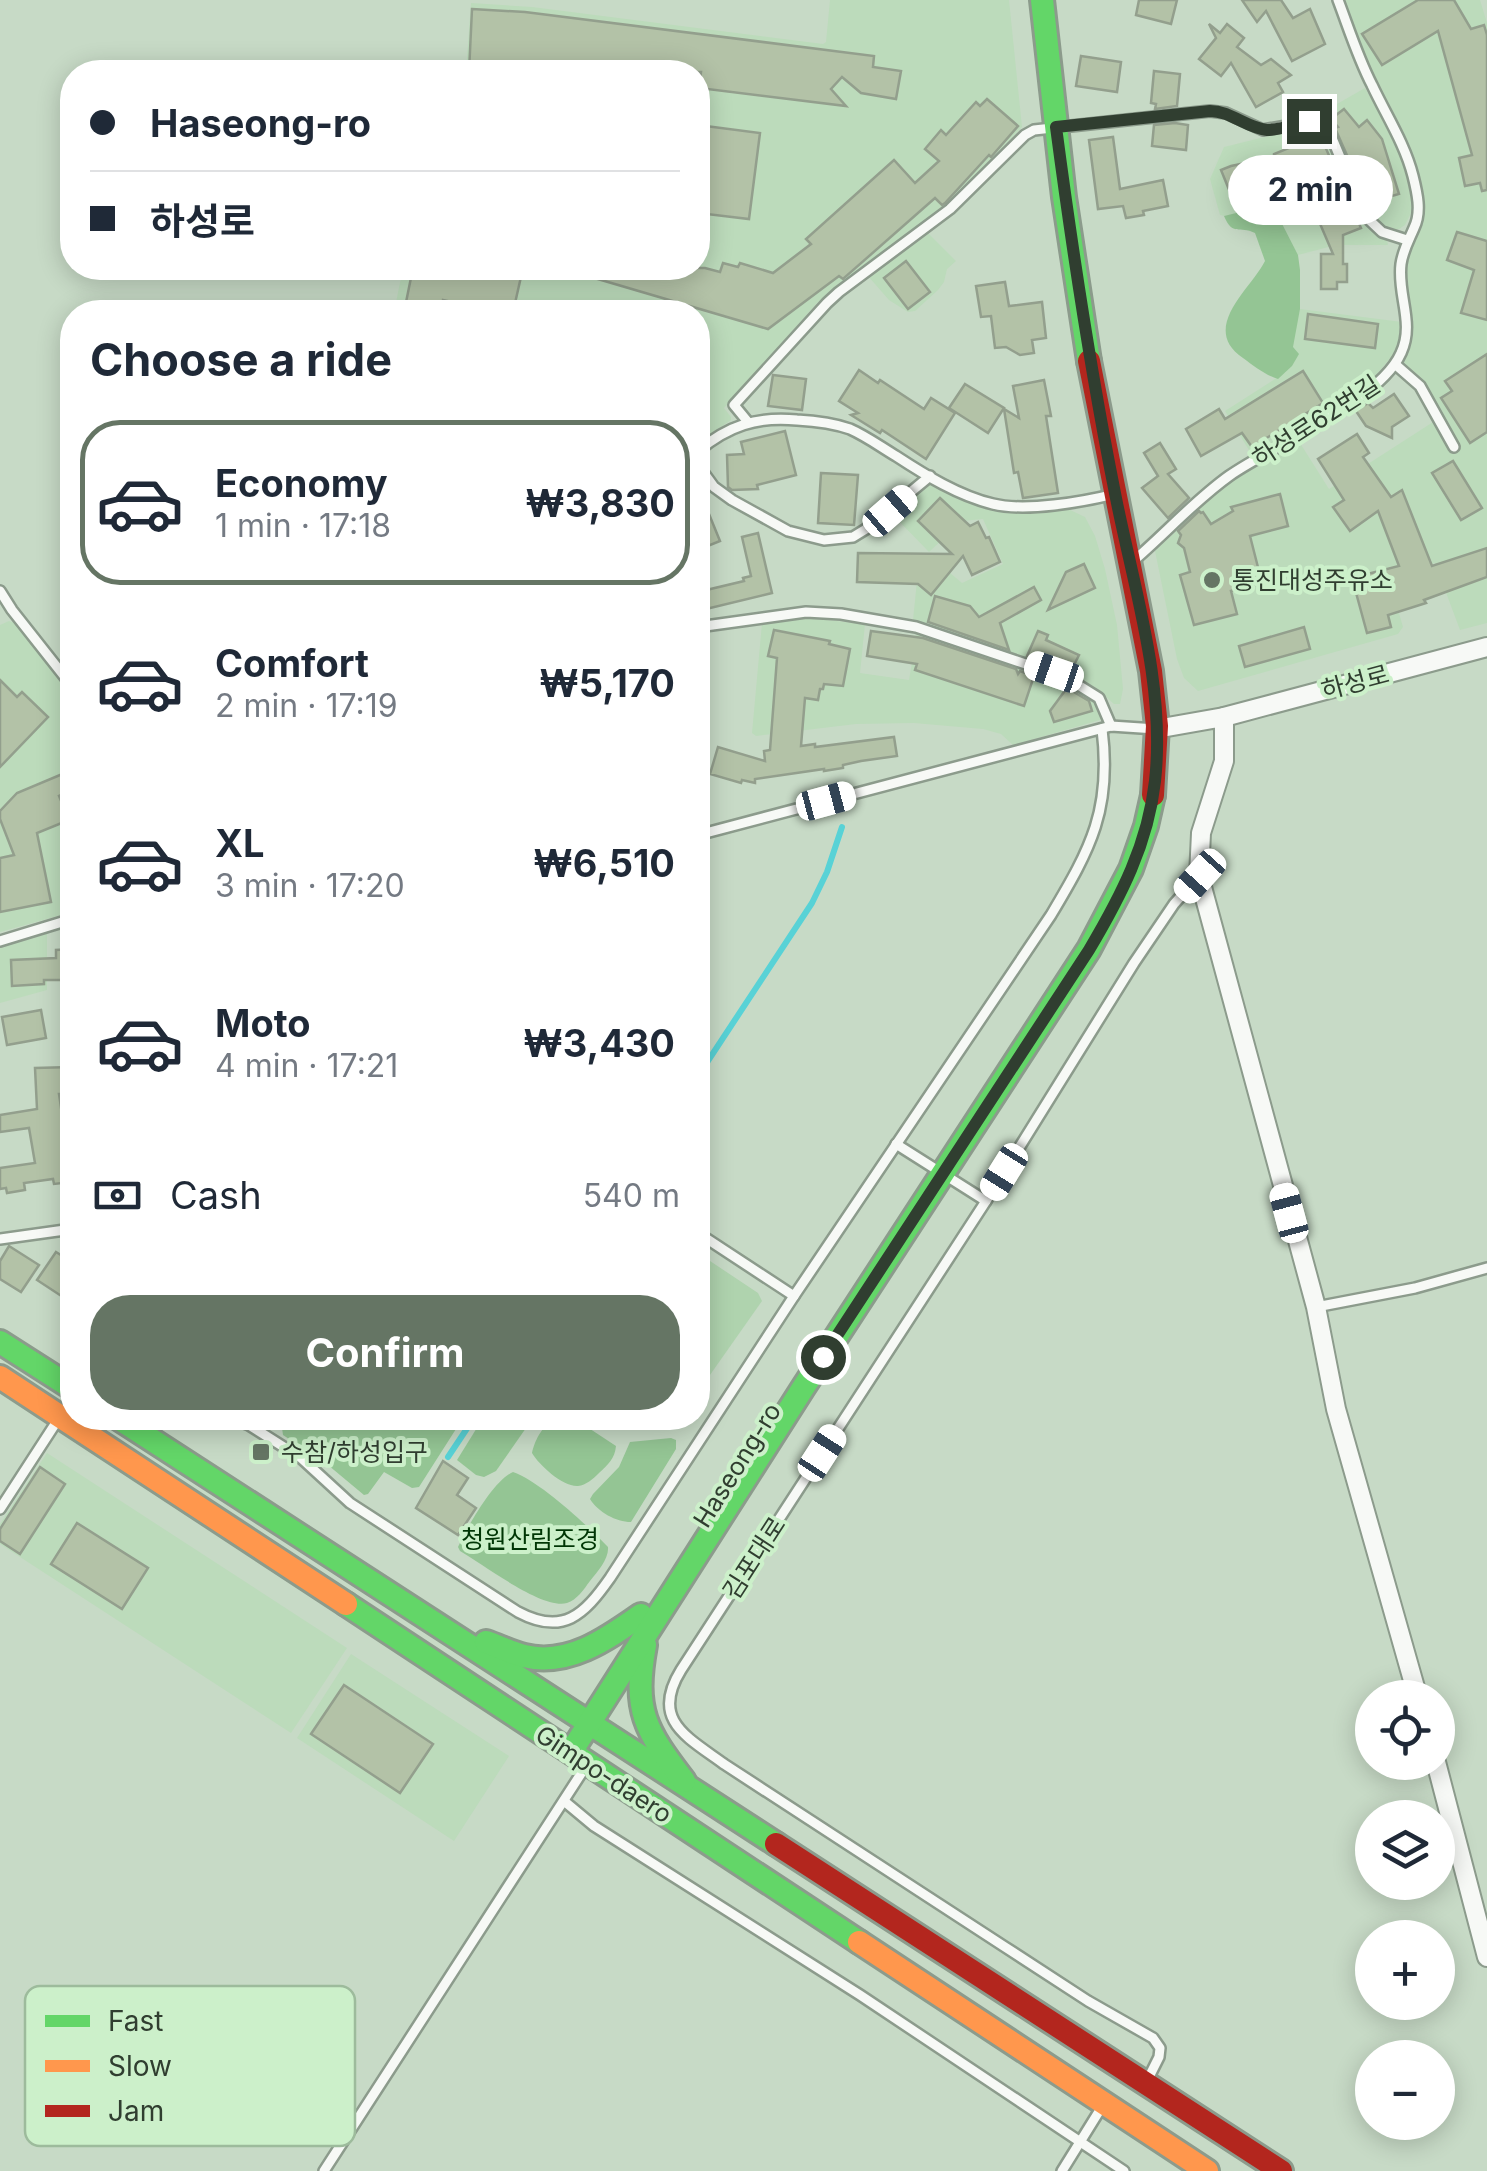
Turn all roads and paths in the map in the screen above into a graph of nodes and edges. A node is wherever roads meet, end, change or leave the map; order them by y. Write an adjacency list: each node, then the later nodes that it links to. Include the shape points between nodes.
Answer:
1 (1030, 0): 4 (main road, Haseong-ro)
2 (1042, 0): 4 (main road, Haseong-ro)
3 (1338, 0): 5 (lane, 하성로62번길, via 1411,168 1418,209)
4 (1050, 128): 5 (lane, via 1210,111 1263,130 1320,120 1364,215 1382,232); 7 (lane, via 1028,132 950,209 827,303 734,406); 12 (main road, Haseong-ro)
5 (1407, 240): 6 (lane, 하성로62번길, via 1400,278 1408,328)
6 (1396, 364): 9 (lane, via 1420,386); 13 (lane, 하성로62번길, via 1347,406 1225,479)
7 (748, 422): 8 (lane); 10 (lane, via 783,418 837,425)
8 (710, 440)
9 (1454, 447)
10 (930, 476): 11 (lane, via 866,529 824,540 788,531); 12 (lane, via 1004,506)
11 (710, 482)
12 (1110, 495): 13 (main road, Haseong-ro)
13 (1126, 567): 22 (main road, Haseong-ro, via 1150,667)
14 (0, 592): 15 (lane)
15 (12, 610): 16 (lane); 19 (lane)
16 (0, 617)
17 (710, 625): 21 (lane, via 806,612 916,627 1067,678 1099,698)
18 (1487, 647): 20 (street, 하성로)
19 (60, 671)
20 (1224, 717): 22 (street); 24 (street, via 1224,761 1201,833)
21 (1106, 728): 22 (lane); 23 (lane); 27 (lane, via 1104,794 1086,854)
22 (1152, 729): 28 (main road, Haseong-ro, via 1150,812 1127,882 1089,950)
23 (710, 832)
24 (1200, 876): 29 (lane, 김포대로, via 1134,962); 35 (street)
25 (60, 924): 26 (lane)
26 (0, 941)
27 (896, 1144): 28 (lane); 34 (lane)
28 (938, 1170): 29 (lane); 46 (main road, Haseong-ro, via 764,1421)
29 (986, 1200): 56 (lane, 김포대로, via 681,1670 668,1707 687,1737 724,1764 1152,2038 1160,2048)
30 (60, 1231): 31 (lane)
31 (0, 1239)
32 (710, 1241): 34 (lane)
33 (1487, 1268): 35 (lane)
34 (794, 1296): 40 (lane)
35 (1316, 1307): 48 (street, via 1336,1409)
36 (0, 1342): 38 (main road)
37 (0, 1377): 39 (main road, Gimpo-daero)
38 (60, 1380)
39 (60, 1415): 45 (lane)
40 (710, 1425)
41 (83, 1430): 50 (main road, Gimpo-daero)
42 (137, 1430): 47 (main road, Gimpo-daero)
43 (257, 1430): 44 (lane, via 301,1458 350,1503 546,1624 580,1614 598,1596)
44 (706, 1430)
45 (0, 1508)
46 (645, 1622): 47 (main road, via 550,1659); 49 (main road, Haseong-ro); 52 (main road, via 639,1706 652,1739)
47 (441, 1626): 49 (main road, Gimpo-daero)
48 (1413, 1680)
49 (582, 1718): 50 (main road, Haseong-ro); 52 (main road, Gimpo-daero)
50 (572, 1753): 53 (lane); 57 (main road, Gimpo-daero)
51 (1441, 1780): 54 (street)
52 (687, 1785): 56 (main road, Gimpo-daero)
53 (564, 1801): 58 (lane); 59 (lane)
54 (1481, 1911): 55 (street)
55 (1487, 1957)
56 (1146, 2084): 65 (main road, Gimpo-daero)
57 (1104, 2103): 59 (lane); 64 (main road, Gimpo-daero)
58 (355, 2123)
59 (1079, 2143): 62 (lane); 63 (lane)
60 (340, 2146): 61 (lane)
61 (324, 2171)
62 (1062, 2171)
63 (1124, 2171)
64 (1207, 2171)
65 (1280, 2171)

